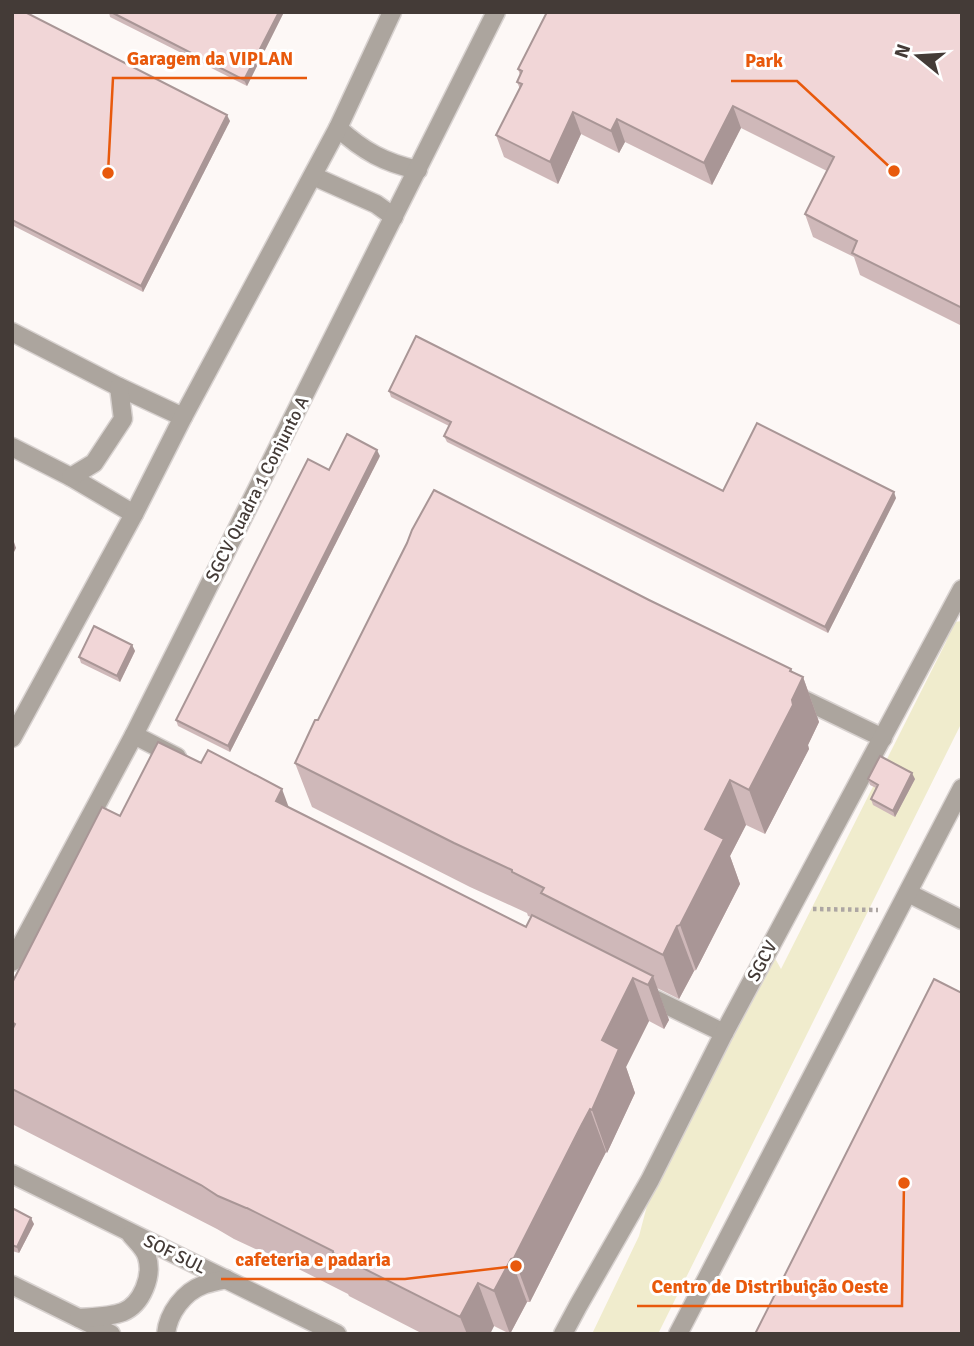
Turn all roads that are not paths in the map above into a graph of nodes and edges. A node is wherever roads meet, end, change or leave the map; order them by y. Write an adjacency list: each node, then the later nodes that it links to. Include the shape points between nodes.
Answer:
1 (392, 12): 3 (street)
2 (496, 12): 4 (street, SGCV Quadra 1 Conjunto A)
3 (338, 128): 4 (street, via 357,146); 5 (street)
4 (418, 170): 6 (street, SGCV Quadra 1 Conjunto A)
5 (313, 176): 6 (street); 9 (street)
6 (394, 217): 16 (street, SGCV Quadra 1 Conjunto A)
7 (12, 332): 8 (street)
8 (119, 387): 9 (street); 11 (street, via 123,419 94,463)
9 (183, 416): 12 (street)
10 (12, 447): 11 (street)
11 (71, 477): 12 (street)
12 (134, 514): 17 (street)
13 (962, 589): 14 (street, SGCV)
14 (956, 610): 18 (street, SGCV)
15 (777, 686): 18 (street)
16 (134, 735): 19 (street); 23 (street, SGCV Quadra 1 Conjunto A)
17 (12, 738)
18 (883, 738): 25 (street, SGCV)
19 (186, 762)
20 (960, 797): 21 (street)
21 (908, 893): 22 (street); 35 (street)
22 (962, 920)
23 (12, 962)
24 (622, 984): 25 (street)
25 (724, 1033): 34 (street, SGCV, via 650,1180)
26 (12, 1174): 27 (street, SOF SUL)
27 (128, 1231): 28 (street, SOF SUL); 30 (street, via 147,1254 145,1288 124,1312)
28 (226, 1279): 32 (street, via 201,1285 186,1295 174,1310); 33 (street, SOF SUL)
29 (15, 1292): 30 (street)
30 (79, 1318): 31 (street)
31 (111, 1334)
32 (166, 1334)
33 (337, 1334)
34 (563, 1334)
35 (678, 1334)

